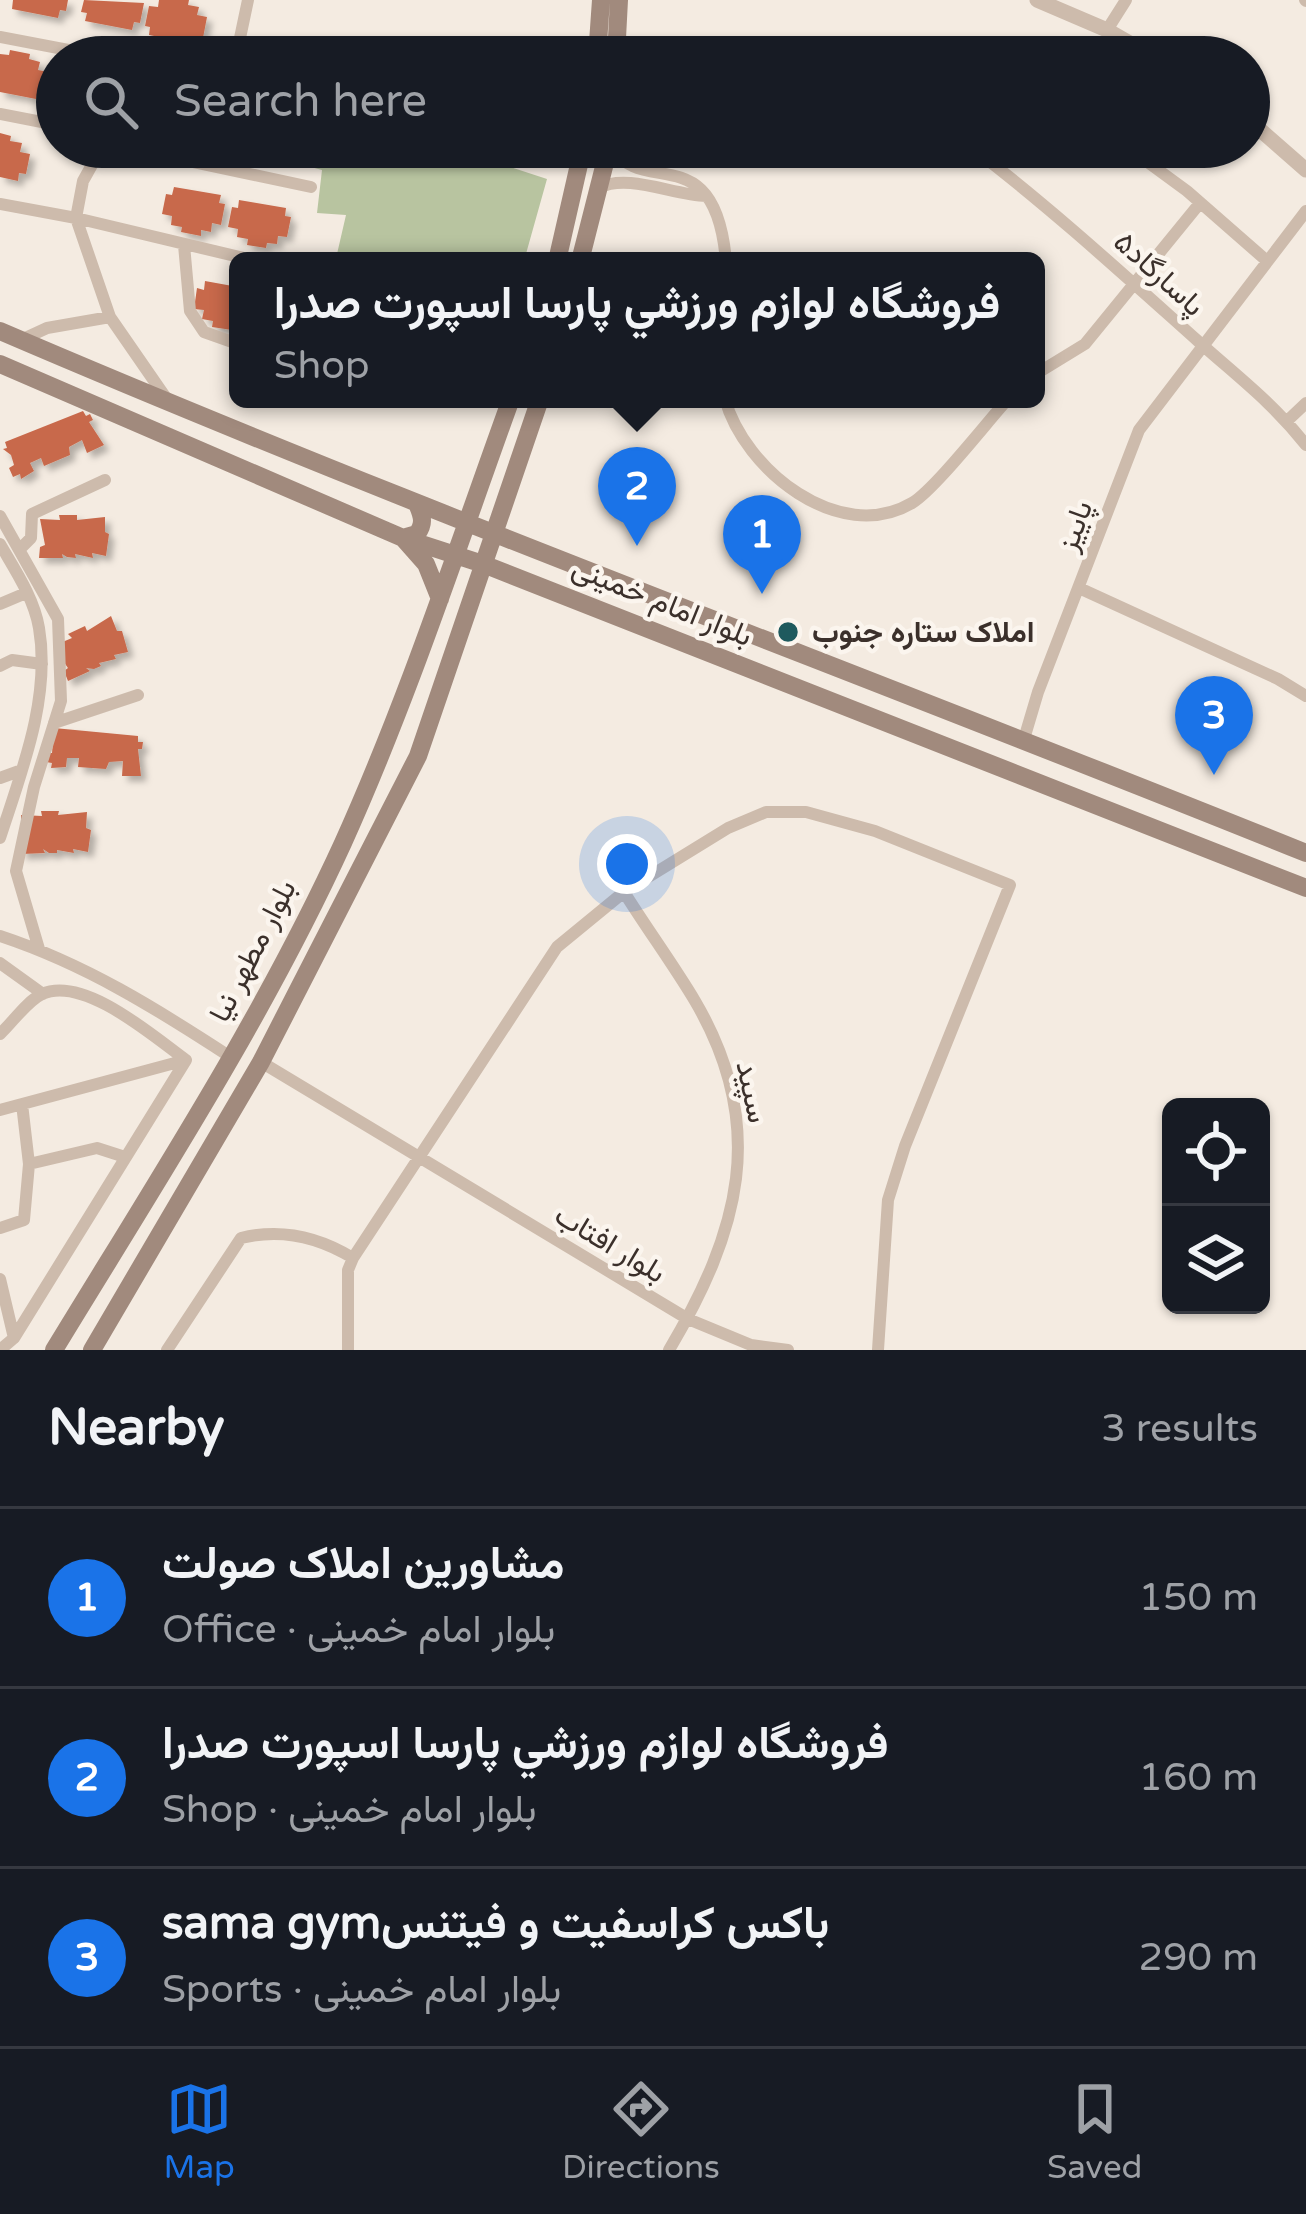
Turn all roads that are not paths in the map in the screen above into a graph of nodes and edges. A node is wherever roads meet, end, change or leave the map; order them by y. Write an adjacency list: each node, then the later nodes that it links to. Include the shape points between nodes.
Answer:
1 (248, 0): 7 (street)
2 (601, 0): 8 (main road)
3 (620, 0): 9 (main road)
4 (1037, 0): 6 (street)
5 (1126, 0): 6 (street)
6 (1107, 30): 10 (street)
7 (240, 36)
8 (598, 36)
9 (617, 36)
10 (1117, 36)
11 (0, 37): 12 (street)
12 (36, 44)
13 (0, 114): 14 (street)
14 (36, 121)
15 (1270, 138): 23 (street)
16 (90, 168): 30 (street)
17 (221, 168): 24 (street)
18 (578, 168): 32 (main road)
19 (604, 168): 25 (main road)
20 (648, 168): 26 (street, via 692,180)
21 (996, 168): 37 (street, پاسارگاد۵)
22 (1154, 168): 27 (street)
23 (1306, 170)
24 (311, 187)
25 (598, 188): 26 (street, via 621,180); 33 (main road)
26 (706, 196): 34 (street, via 717,208)
27 (1200, 203): 36 (street); 37 (street)
28 (0, 204): 30 (street)
29 (1306, 211): 36 (street, پاییز)
30 (76, 218): 31 (street); 38 (street)
31 (184, 245): 35 (street); 41 (street, via 190,311 204,332)
32 (559, 252)
33 (582, 252)
34 (724, 252)
35 (229, 255)
36 (1267, 261): 42 (street, پاییز)
37 (1136, 284): 42 (street, پاسارگاد۵); 44 (street, via 1085,344)
38 (110, 317): 40 (street); 45 (street)
39 (0, 331): 40 (main road, بلوار امام خمینی)
40 (21, 340): 45 (main road, بلوار امام خمینی)
41 (229, 341)
42 (1202, 344): 51 (street, پاسارگاد۵); 65 (street, پاییز, via 1138,430)
43 (0, 364): 58 (main road, بلوار امام خمینی)
44 (1045, 368)
45 (166, 399): 54 (main road, بلوار امام خمینی)
46 (1306, 403): 51 (street)
47 (508, 408): 56 (main road, بلوار مطهر نیا)
48 (537, 408): 57 (main road, بلوار مطهر نیا)
49 (727, 408): 50 (street, via 771,474 820,506 871,518 914,502)
50 (1000, 408)
51 (1287, 421): 52 (street, پاسارگاد۵)
52 (1306, 446)
53 (105, 480): 60 (street, via 32,514 31,538)
54 (418, 506): 56 (main road, بلوار امام خمینی); 58 (main road, via 421,527)
55 (0, 516): 60 (street)
56 (466, 522): 57 (main road, بلوار امام خمینی); 62 (main road, بلوار مطهر نیا)
57 (493, 532): 61 (main road, بلوار امام خمینی); 63 (main road, بلوار مطهر نیا)
58 (403, 538): 62 (main road, بلوار امام خمینی); 67 (main road)
59 (0, 544): 66 (street)
60 (20, 549): 73 (street, via 58,619 61,700)
61 (537, 550): 64 (main road, via 522,562); 74 (main road, بلوار امام خمینی)
62 (456, 555): 63 (main road, بلوار امام خمینی); 67 (main road, بلوار مطهر نیا)
63 (483, 563): 64 (main road, بلوار امام خمینی); 90 (main road, بلوار مطهر نیا, via 418,756)
64 (524, 580): 81 (main road, بلوار امام خمینی)
65 (1079, 588): 72 (street); 74 (street, پاییز)
66 (26, 593): 68 (street); 69 (street)
67 (440, 599): 88 (main road, بلوار مطهر نیا, via 341,846)
68 (0, 604)
69 (42, 664): 70 (street); 75 (street)
70 (0, 666)
71 (138, 694): 73 (street)
72 (1306, 696)
73 (54, 723): 79 (street)
74 (1024, 739): 78 (main road, بلوار امام خمینی)
75 (22, 770): 76 (street); 77 (street)
76 (0, 778)
77 (0, 838)
78 (1306, 853)
79 (16, 871): 80 (street); 84 (street)
80 (0, 872)
81 (1306, 889)
82 (624, 892): 93 (street, via 557,947); 100 (street, سپید, via 697,1004 739,1125 721,1251); 109 (street, via 766,812 806,812 875,831 1010,885 888,1200)
83 (0, 936): 84 (street)
84 (39, 949): 88 (street, via 142,999)
85 (0, 963): 86 (street)
86 (43, 994): 87 (street); 89 (street, via 73,992 108,1005)
87 (0, 1034)
88 (232, 1058): 103 (main road, بلوار مطهر نیا)
89 (186, 1060): 91 (street); 94 (street)
90 (261, 1062): 93 (street, بلوار افتاب); 104 (main road, بلوار مطهر نیا)
91 (22, 1103): 92 (street); 95 (street)
92 (0, 1110)
93 (417, 1156): 97 (street); 100 (street, بلوار افتاب)
94 (124, 1157): 95 (street, via 98,1148); 101 (street)
95 (29, 1165): 96 (street, via 24,1220)
96 (0, 1228)
97 (353, 1258): 105 (street, via 298,1234 241,1238); 106 (street)
98 (0, 1279): 99 (street)
99 (3, 1306): 101 (street)
100 (688, 1318): 107 (street, سپید); 108 (street, بلوار افتاب, via 751,1345)
101 (14, 1338): 102 (street)
102 (0, 1350)
103 (54, 1350)
104 (92, 1350)
105 (167, 1350)
106 (348, 1350)
107 (669, 1350)
108 (788, 1350)
109 (878, 1350)

